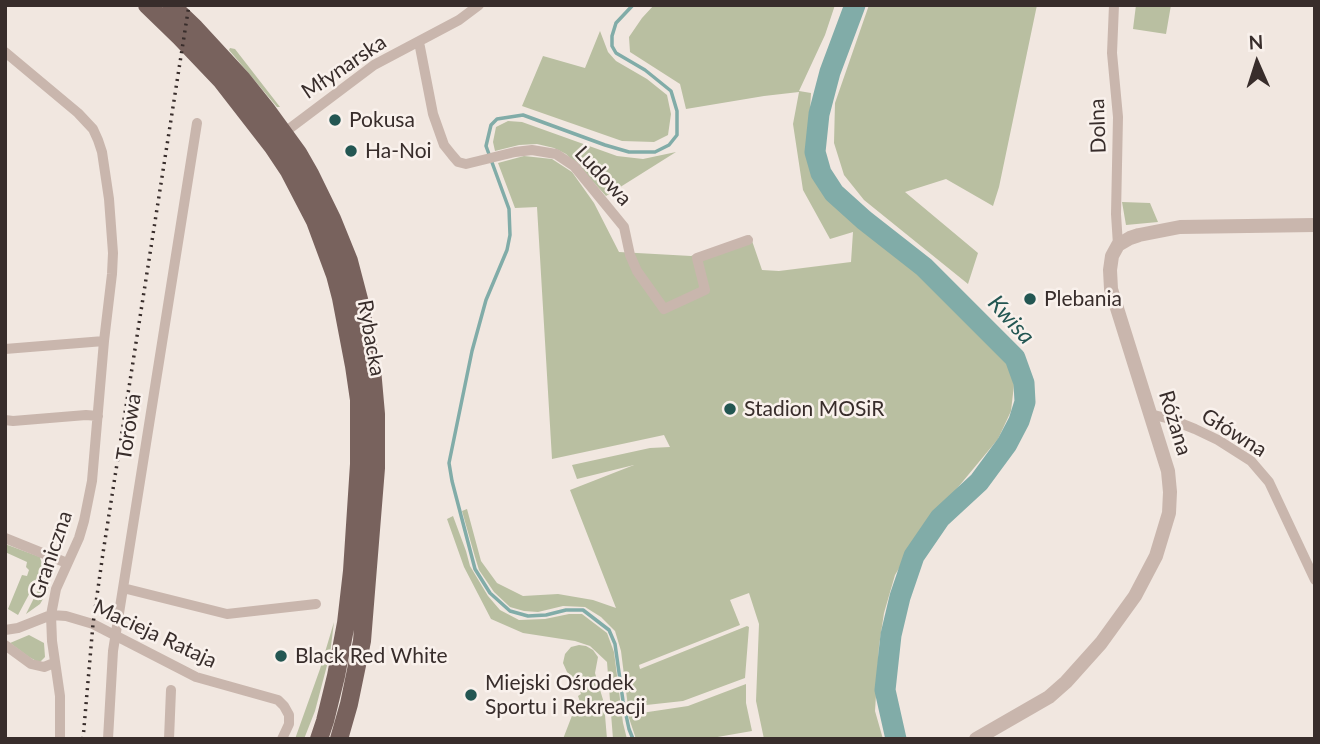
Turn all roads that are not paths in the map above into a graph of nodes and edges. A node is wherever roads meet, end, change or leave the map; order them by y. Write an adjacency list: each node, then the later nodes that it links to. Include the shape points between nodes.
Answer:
1 (147, 5): 8 (main road, Rybacka)
2 (171, 5): 8 (main road, Rybacka, via 242,79)
3 (479, 5): 5 (street, Młynarska)
4 (1114, 5): 11 (street, Dolna)
5 (419, 42): 8 (street, Młynarska, via 374,65); 10 (street, Ludowa, via 433,114 444,145 458,162 532,150 556,154 574,166 624,227 637,271 664,309 705,290 697,258)
6 (5, 52): 12 (street, Graniczna, via 78,113 98,140 113,253)
7 (197, 123): 20 (street, Torowa)
8 (278, 138): 32 (main road, Rybacka, via 332,266 359,400 359,464 346,623); 33 (main road, Rybacka, via 304,163 349,261 372,369 376,468 371,545 362,641)
9 (1315, 225): 11 (street, via 1180,227 1139,235)
10 (748, 240)
11 (1118, 245): 14 (street, Różana, via 1112,256 1111,289)
12 (104, 341): 13 (street); 15 (street, Graniczna)
13 (5, 349)
14 (1150, 414): 19 (street, Główna, via 1195,429 1251,461 1269,482); 34 (street, Różana, via 1168,471 1169,513 1156,556 1135,596 1066,682 1049,697)
15 (97, 416): 16 (street); 18 (street, Graniczna, via 88,505)
16 (5, 420)
17 (5, 538): 18 (street)
18 (66, 563): 22 (street, Graniczna)
19 (1315, 580)
20 (123, 588): 21 (street, via 227,614); 24 (street, Torowa)
21 (316, 604)
22 (51, 615): 23 (street); 24 (street, Macieja Rataja, via 74,618); 26 (street, Graniczna)
23 (5, 630)
24 (115, 635): 29 (street, Torowa); 31 (street, Macieja Rataja, via 196,677 282,703 289,719)
25 (5, 645): 26 (street, via 32,664 44,667)
26 (54, 663): 28 (street, Graniczna)
27 (171, 690): 30 (street)
28 (60, 739)
29 (108, 739)
30 (169, 739)
31 (282, 739)
32 (318, 739)
33 (338, 739)
34 (976, 739)

